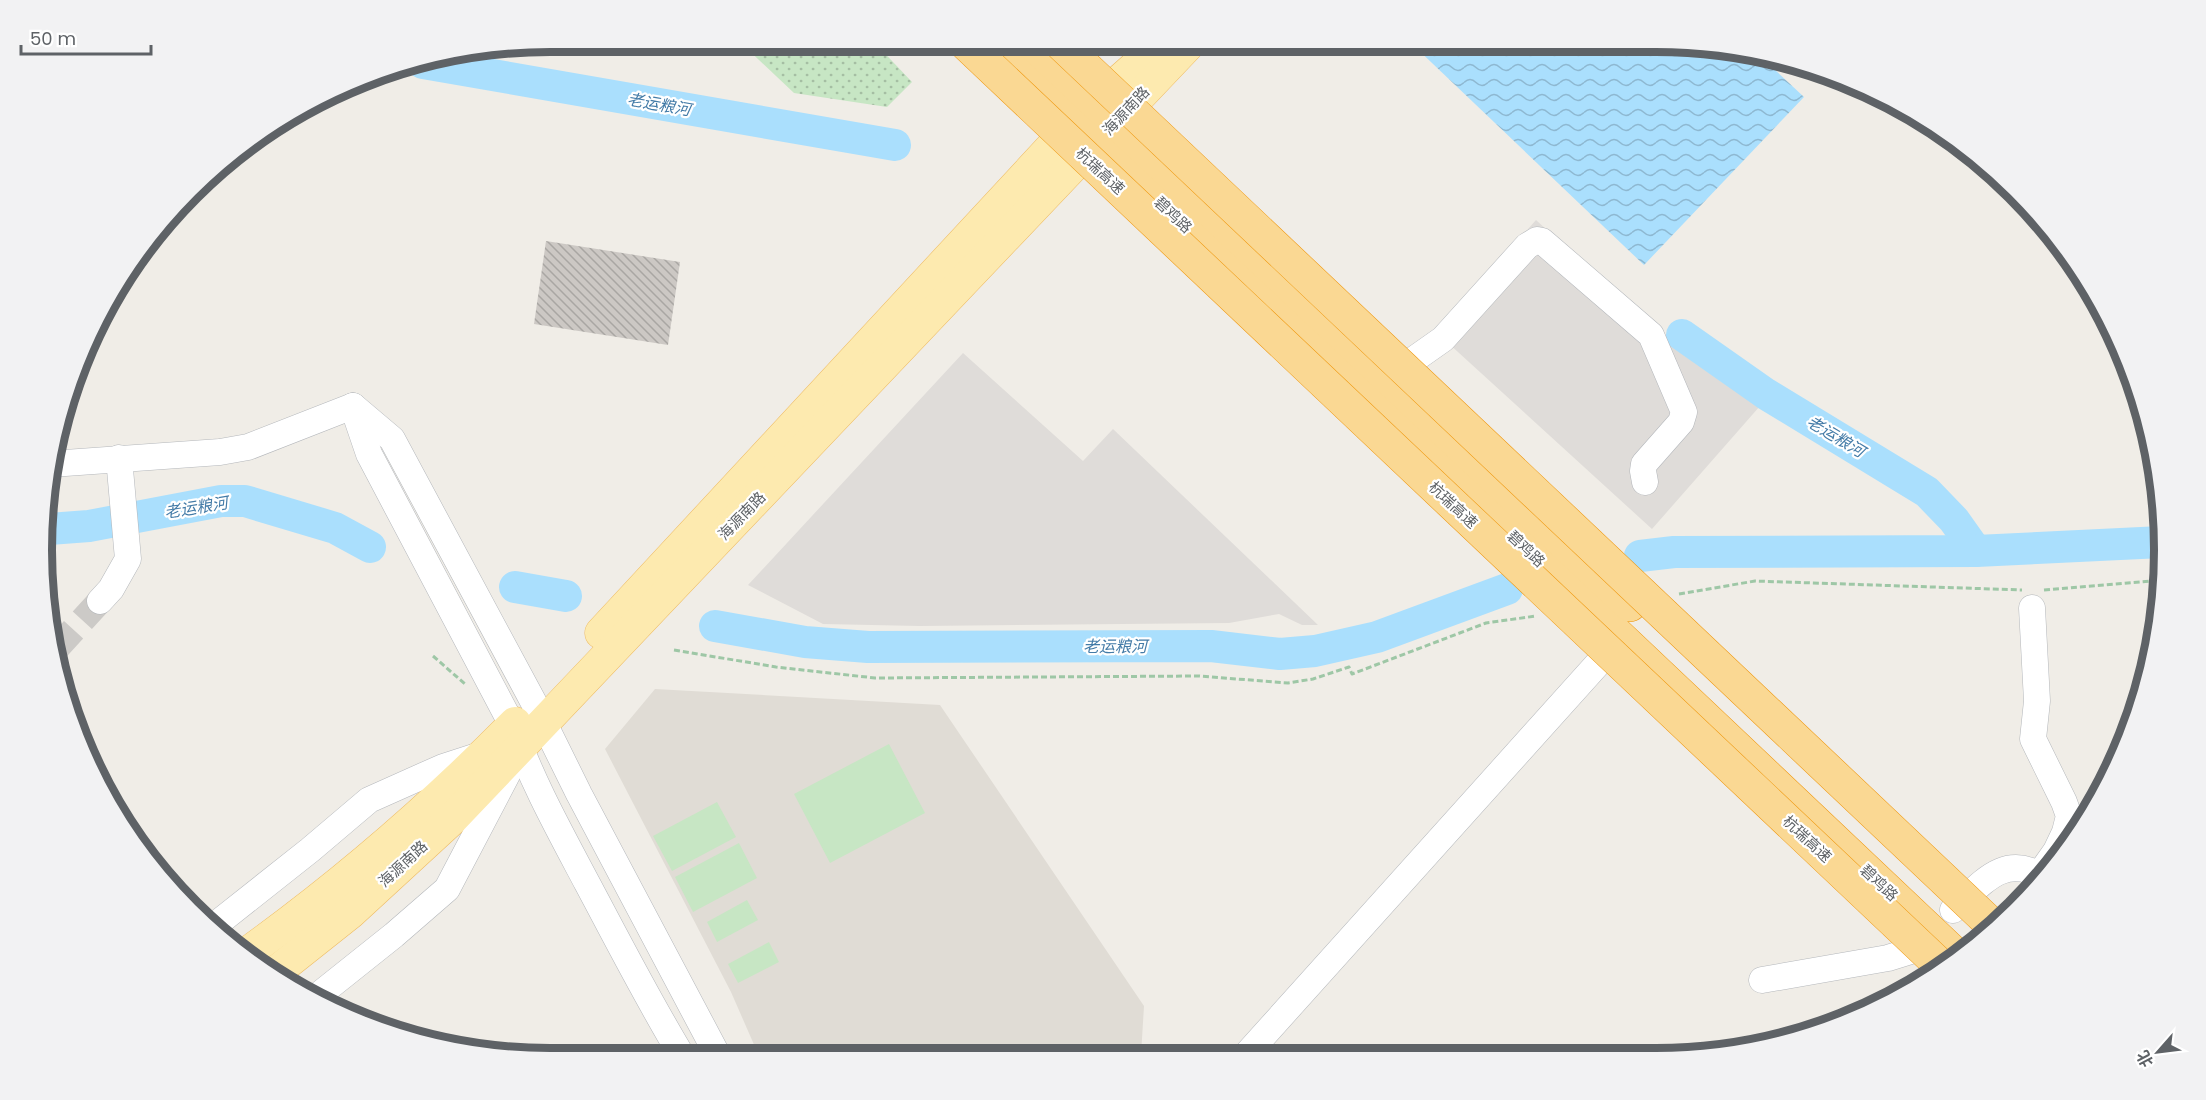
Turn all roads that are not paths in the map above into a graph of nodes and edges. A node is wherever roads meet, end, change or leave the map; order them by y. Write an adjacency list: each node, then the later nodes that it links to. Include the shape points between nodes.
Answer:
1 (975, 52): 28 (highway, 杭瑞高速, bridge)
2 (1004, 52): 7 (highway, 碧鸡路)
3 (1039, 52): 7 (highway, 碧鸡路)
4 (1070, 52): 13 (highway, bridge)
5 (1151, 52): 7 (main road, 海源南路)
6 (1179, 52): 7 (main road, 海源南路)
7 (1095, 122): 8 (highway, 碧鸡路); 16 (highway, 碧鸡路); 17 (main road, 海源南路)
8 (1393, 382): 12 (street, via 1416,358 1443,339 1527,246 1542,241 1651,334 1684,412 1681,422 1644,464); 23 (highway, 碧鸡路)
9 (353, 406): 10 (street, via 248,447); 17 (street, via 393,439); 18 (street, via 369,454)
10 (119, 459): 11 (street); 15 (street, via 128,559)
11 (60, 463)
12 (1645, 482)
13 (1639, 592): 22 (highway, bridge); 24 (highway, bridge)
14 (2033, 596): 20 (street, via 2037,701 2033,739 2069,816)
15 (100, 602)
16 (1620, 639): 29 (highway, 碧鸡路); 36 (street)
17 (539, 713): 18 (main road, 海源南路); 35 (street)
18 (516, 737): 19 (main road, 海源南路); 31 (main road, 海源南路, via 451,820 350,913); 33 (street, via 447,889); 34 (street, via 558,828)
19 (486, 753): 25 (street, via 443,767 369,800); 27 (main road, 海源南路, via 357,867)
20 (2063, 835)
21 (2034, 874): 23 (street, via 2010,867 1994,873)
22 (2002, 908)
23 (1953, 910): 26 (highway, 碧鸡路)
24 (1988, 921)
25 (219, 922)
26 (1975, 931)
27 (253, 949)
28 (1946, 954)
29 (1946, 954)
30 (1945, 955): 32 (street, via 1888,958)
31 (281, 968)
32 (1762, 980)
33 (322, 992)
34 (677, 1048)
35 (714, 1048)
36 (1252, 1048)

